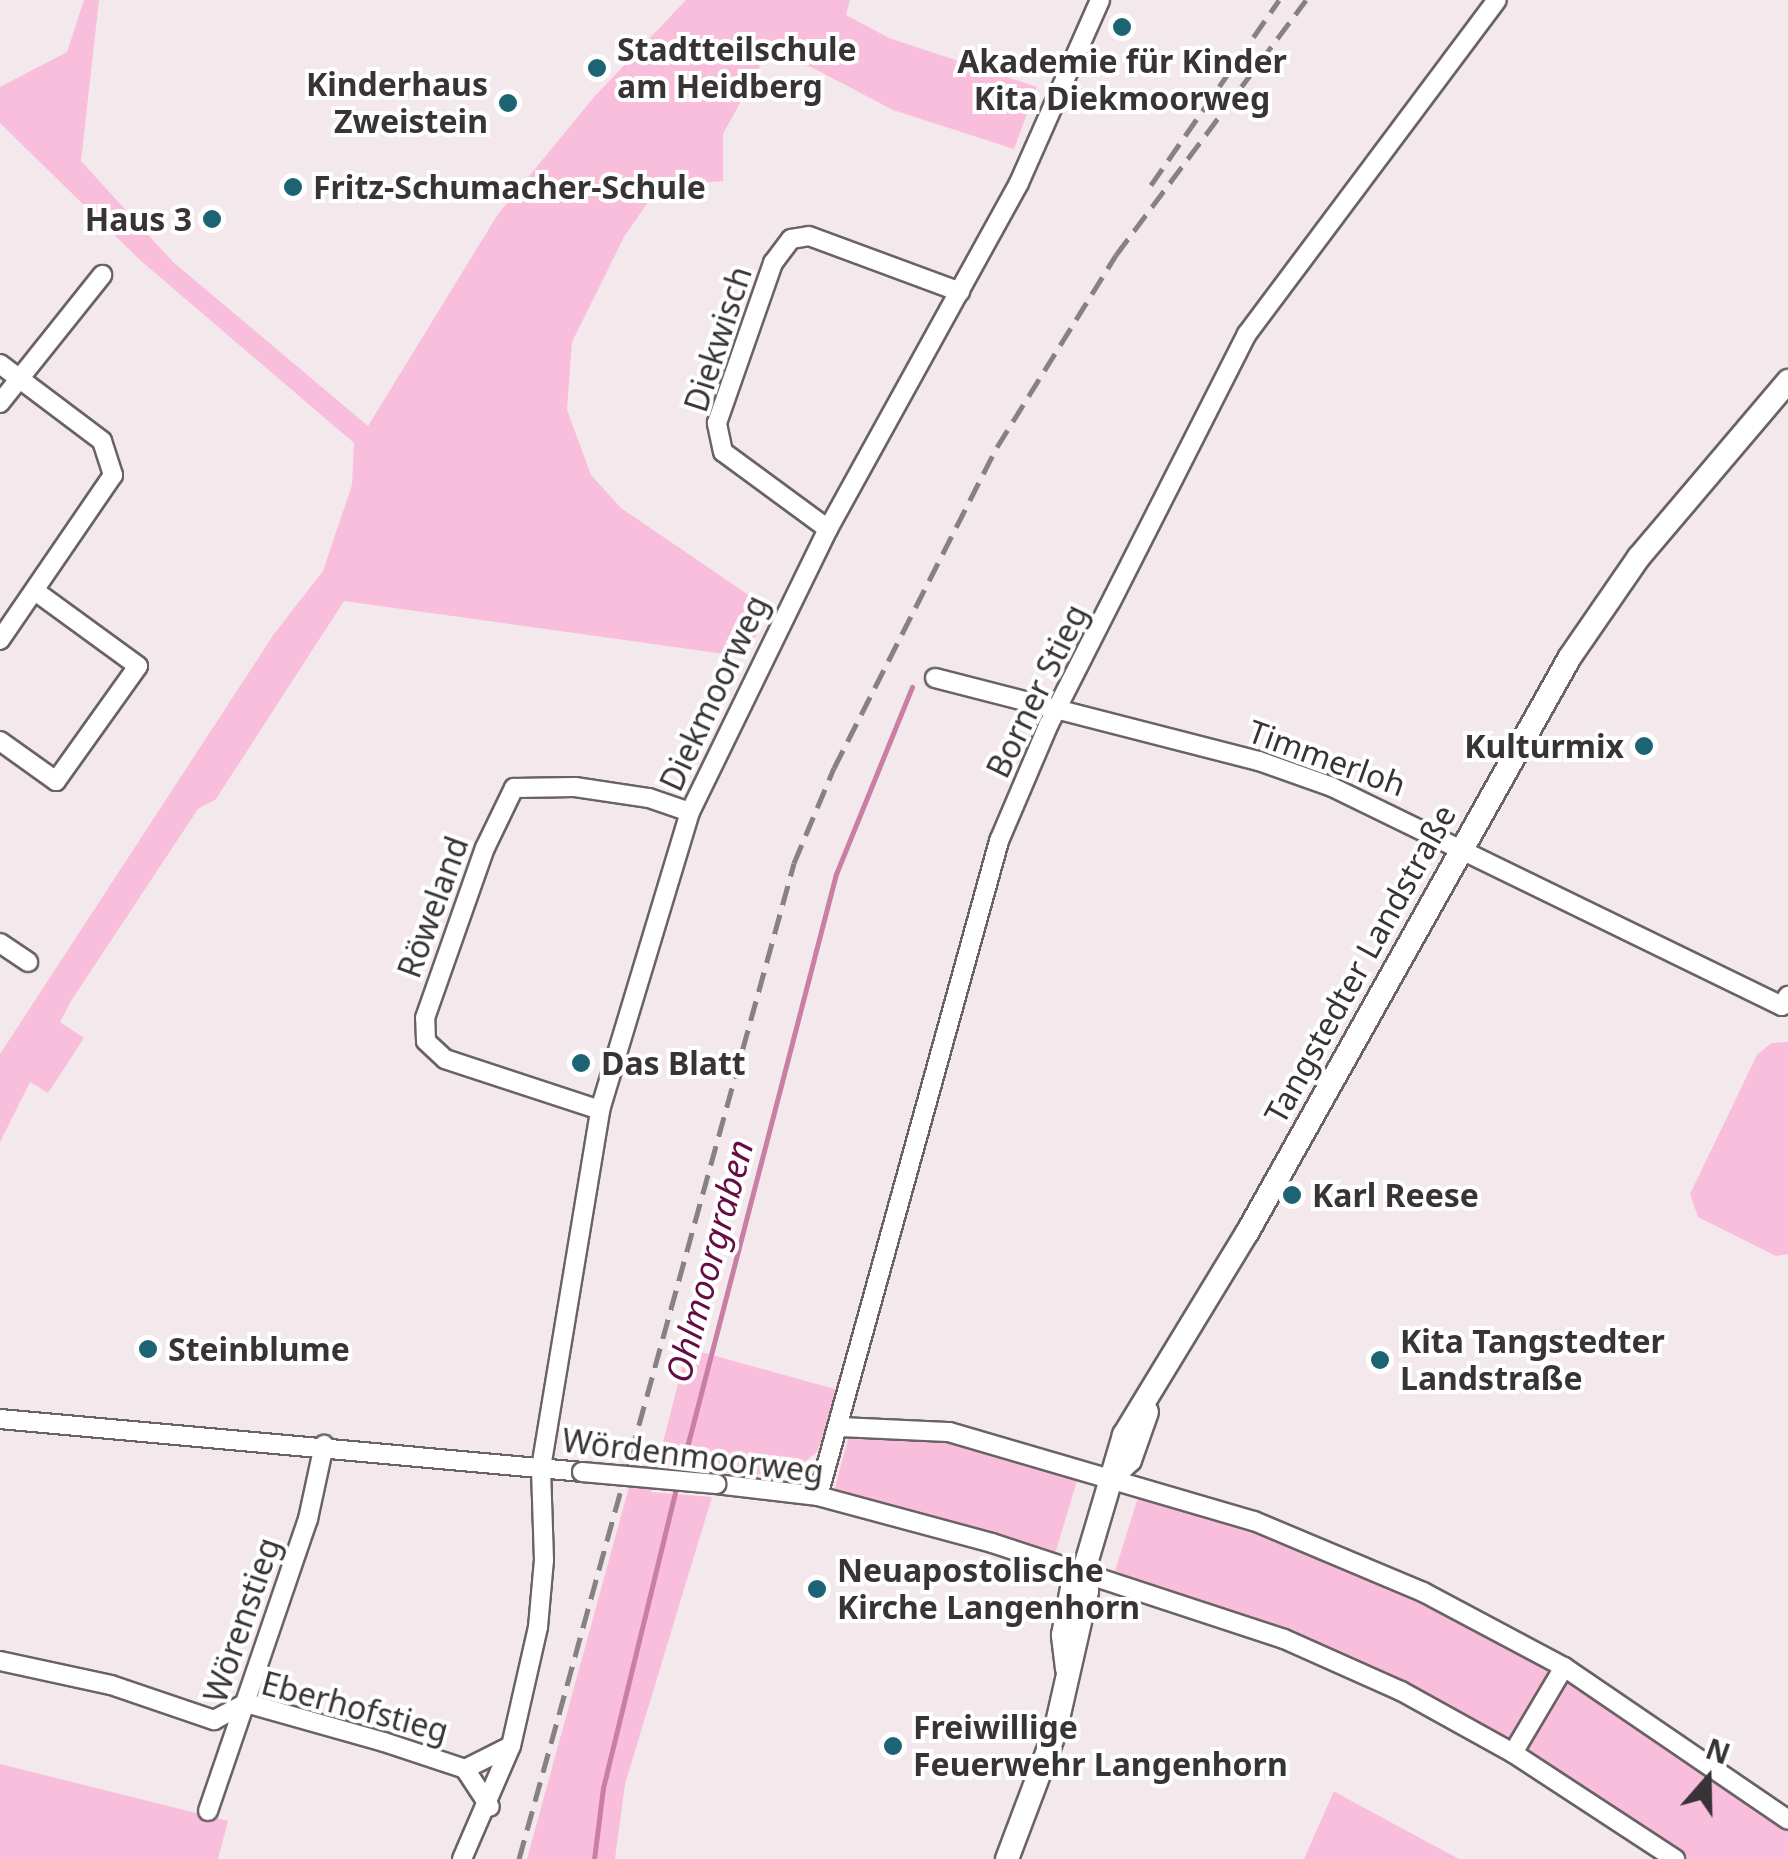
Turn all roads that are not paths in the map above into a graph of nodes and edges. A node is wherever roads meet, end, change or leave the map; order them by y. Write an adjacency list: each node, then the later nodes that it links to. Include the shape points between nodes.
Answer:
1 (1100, 0): 4 (street, Diekmoorweg, via 1019,183)
2 (1497, 0): 13 (street, Borner Stieg, via 1301,254 1248,334)
3 (102, 275): 6 (street)
4 (960, 292): 9 (street, Diekmoorweg); 9 (street, Diekwisch, via 809,236 791,239 773,263 717,423 723,452)
5 (0, 364): 6 (street)
6 (19, 378): 8 (street); 10 (street, via 102,441 112,457 106,489)
7 (1788, 380): 16 (street, Tangstedter Landstraße, via 1604,606)
8 (0, 403)
9 (828, 529): 15 (street, Diekmoorweg)
10 (35, 591): 11 (street); 14 (street, via 138,666 56,780)
11 (0, 640)
12 (936, 678): 13 (street, Timmerloh)
13 (1060, 707): 16 (street, Timmerloh, via 1278,767); 22 (street, Borner Stieg, via 1000,841)
14 (0, 742)
15 (690, 812): 20 (street, Diekmoorweg); 20 (street, Röweland, via 575,787 514,788 485,848 423,1024 429,1046 445,1059)
16 (1462, 846): 19 (street, Timmerloh); 25 (street, Tangstedter Landstraße, via 1150,1399 1130,1460)
17 (0, 943): 18 (street)
18 (28, 962)
19 (1786, 1004)
20 (600, 1110): 24 (street, Diekmoorweg)
21 (0, 1419): 23 (street, Wördenmoorweg)
22 (839, 1426): 25 (street, Wördenmoorweg, via 949,1432); 26 (street, Borner Stieg)
23 (324, 1445): 24 (street, Wördenmoorweg); 30 (street, Wörenstieg, via 308,1519)
24 (541, 1468): 26 (street, Wördenmoorweg, bridge); 31 (street, Diekmoorweg, via 538,1627)
25 (1112, 1476): 27 (street, Tangstedter Landstraße); 29 (street, Wördenmoorweg, via 1254,1521 1423,1592)
26 (818, 1496): 27 (street, Wördenmoorweg)
27 (1084, 1570): 32 (street, Wördenmoorweg, via 1284,1639 1401,1691); 38 (street, Tangstedter Landstraße, via 1088,1591 1043,1773)
28 (0, 1661): 30 (street, Eberhofstieg, via 79,1676 214,1720)
29 (1564, 1668): 32 (street); 36 (street, Wördenmoorweg)
30 (246, 1703): 33 (street, Eberhofstieg); 35 (street, Wörenstieg)
31 (511, 1746): 33 (street, Eberhofstieg); 34 (street, Diekmoorweg)
32 (1513, 1753): 39 (street, Wördenmoorweg)
33 (465, 1769): 34 (street, Eberhofstieg)
34 (490, 1807): 37 (street, Diekmoorweg)
35 (208, 1811)
36 (1788, 1820)
37 (462, 1859)
38 (1007, 1859)
39 (1675, 1859)

